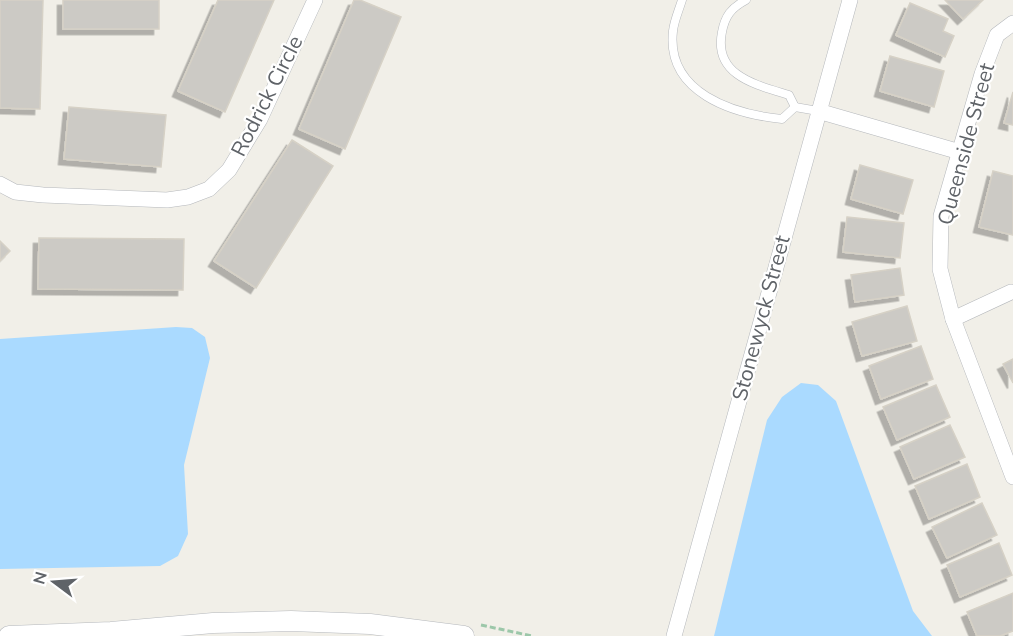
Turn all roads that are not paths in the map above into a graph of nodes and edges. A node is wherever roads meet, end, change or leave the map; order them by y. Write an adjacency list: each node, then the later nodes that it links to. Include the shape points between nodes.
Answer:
1 (315, 0): 9 (street, Rodrick Circle, via 260,119 229,170 209,189 167,200 43,195 15,192)
2 (682, 0): 6 (lane, via 673,31 674,55 687,82 730,108 766,117 782,119)
3 (746, 0): 6 (lane, via 725,18 721,55 730,69 753,84 789,95)
4 (850, 0): 7 (street, Stonewyck Street)
5 (1013, 23): 8 (street, Queenside Street, via 997,35)
6 (795, 107): 7 (lane)
7 (818, 111): 8 (street); 15 (street, Stonewyck Street)
8 (960, 152): 11 (street, Queenside Street, via 941,216 940,269)
9 (0, 184)
10 (1011, 292): 11 (street)
11 (953, 319): 12 (street, Queenside Street)
12 (1013, 477)
13 (9, 636): 14 (street, via 291,621 370,624)
14 (464, 636)
15 (674, 636)

